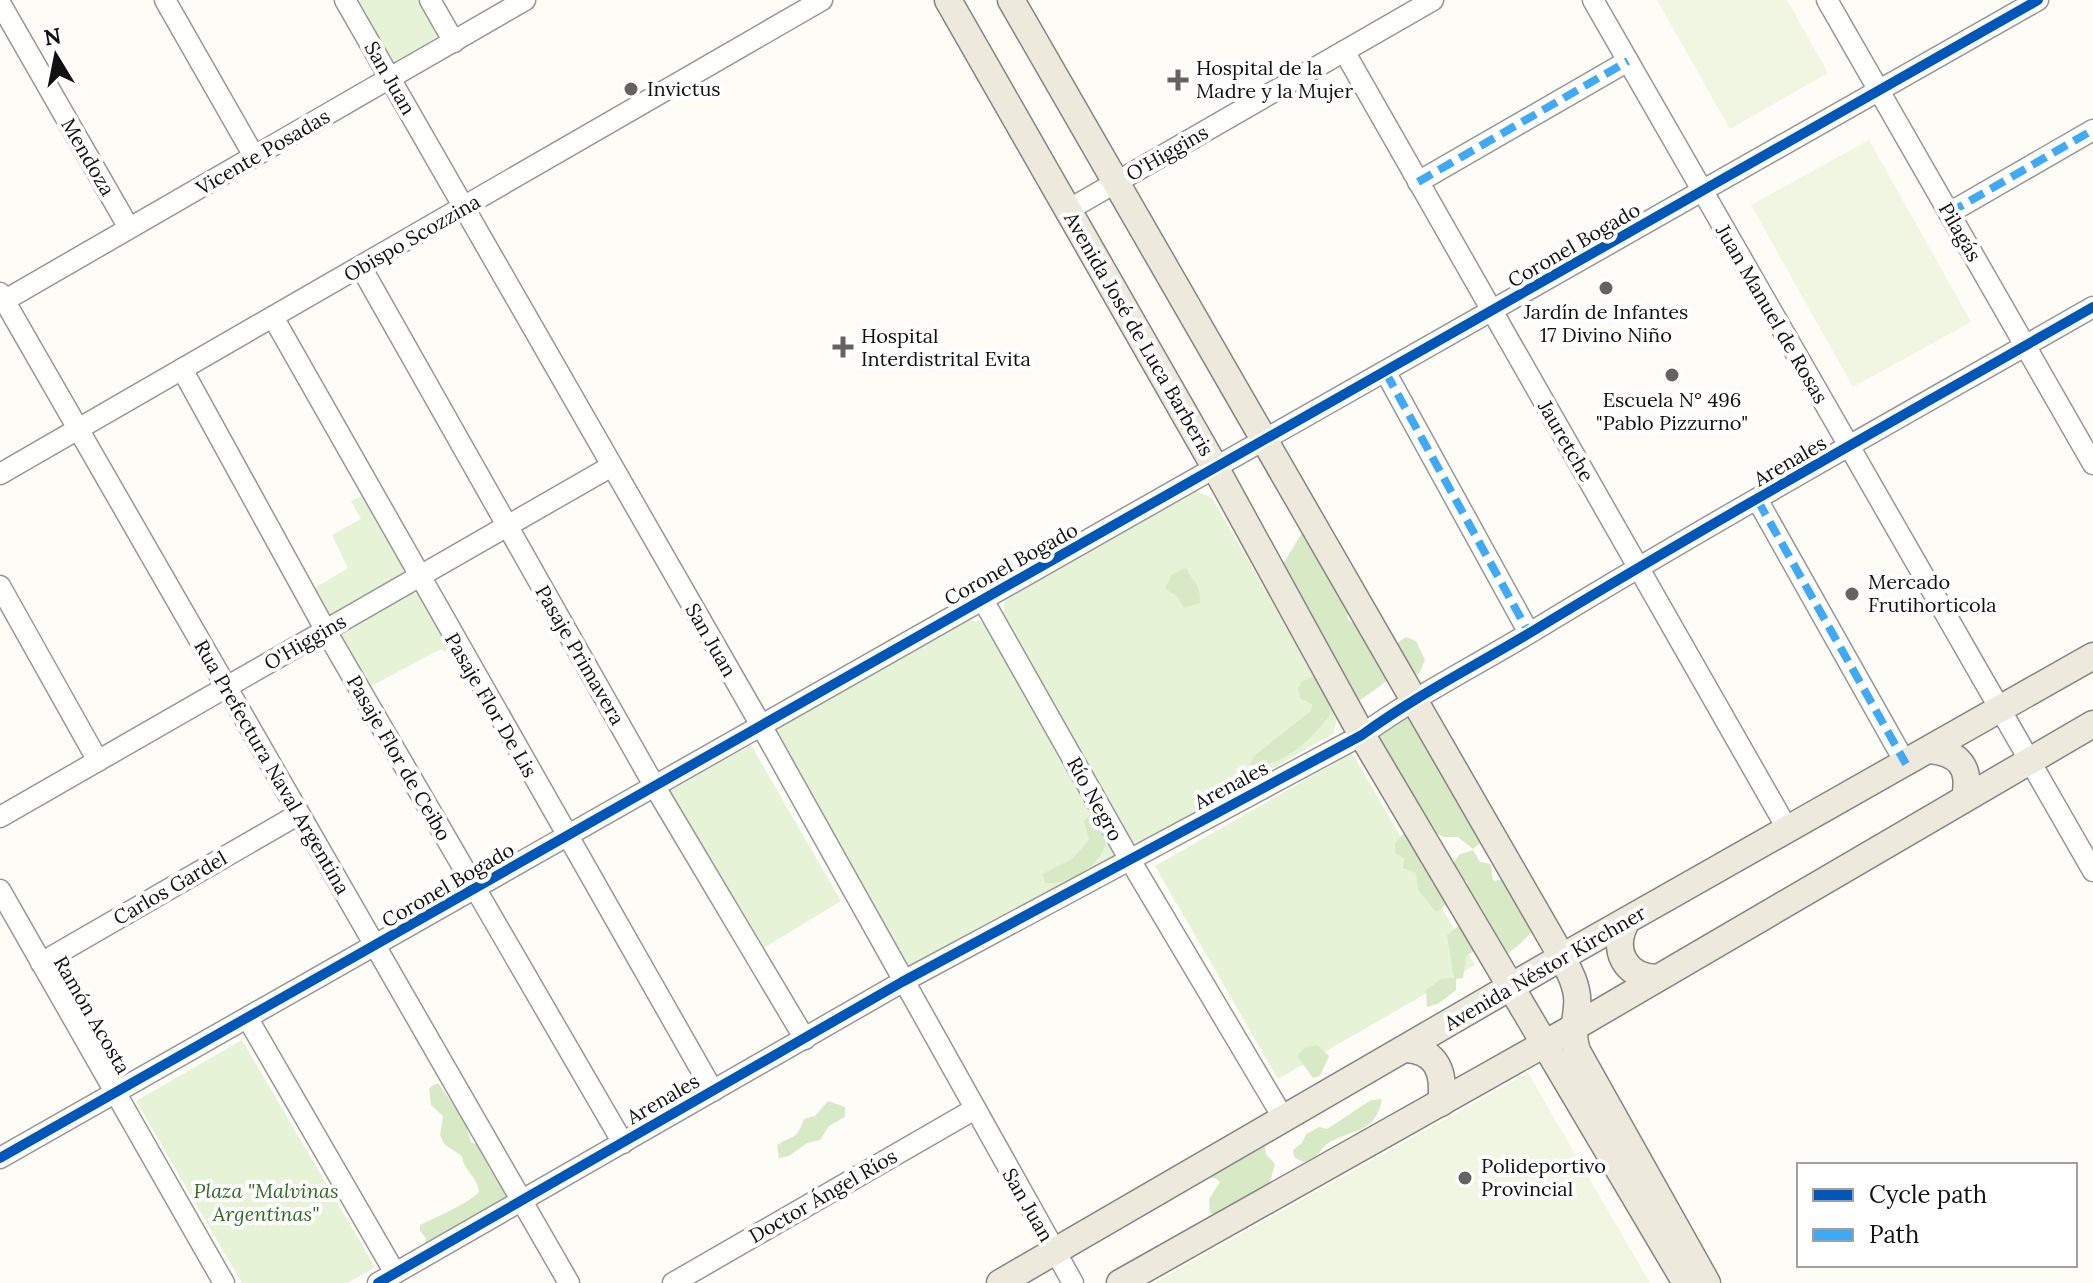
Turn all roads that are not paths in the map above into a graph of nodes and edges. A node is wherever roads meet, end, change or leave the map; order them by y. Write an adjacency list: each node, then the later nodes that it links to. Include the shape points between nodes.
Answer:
1 (165, 0): 19 (street)
2 (345, 0): 16 (street, San Juan)
3 (430, 0): 13 (street)
4 (525, 0): 13 (street, Vicente Posadas)
5 (822, 0): 23 (street, Obispo Scozzina)
6 (948, 0): 24 (main road, Avenida José de Luca Barberis)
7 (1011, 0): 20 (main road)
8 (1433, 0): 14 (street, O'Higgins)
9 (1593, 0): 15 (street, Juan Manuel de Rosas)
10 (1827, 0): 17 (street, Pilagás)
11 (2038, 0): 17 (street, Coronel Bogado)
12 (0, 3): 26 (street, Mendoza)
13 (454, 42): 16 (street, Vicente Posadas)
14 (1344, 51): 20 (street, O'Higgins); 21 (street, Jauretche)
15 (1628, 61): 21 (street); 22 (street, Juan Manuel de Rosas)
16 (390, 79): 19 (street, Vicente Posadas); 23 (street, San Juan)
17 (1879, 91): 22 (street, Coronel Bogado); 25 (street, Pilagás)
18 (2093, 130): 25 (street)
19 (254, 156): 26 (street, Vicente Posadas)
20 (1116, 182): 24 (street, O'Higgins); 36 (main road)
21 (1418, 182): 30 (street, Jauretche)
22 (1703, 192): 30 (street, Coronel Bogado); 37 (street, Juan Manuel de Rosas)
23 (465, 207): 27 (street, Obispo Scozzina); 39 (street, San Juan)
24 (1068, 210): 40 (main road, Avenida José de Luca Barberis)
25 (1949, 213): 32 (street, Pilagás)
26 (129, 228): 28 (street, Vicente Posadas)
27 (361, 267): 31 (street, Obispo Scozzina); 43 (street, Pasaje Primavera)
28 (1, 299): 35 (street, Rua Prefectura Naval Argentina)
29 (2093, 307): 32 (street, Arenales)
30 (1492, 312): 34 (street, Coronel Bogado); 44 (street, Jauretche)
31 (273, 317): 33 (street, Obispo Scozzina); 45 (street, Pasaje Flor De Lis)
32 (2025, 346): 37 (street, Arenales); 38 (street, Pilagás)
33 (182, 369): 35 (street, Obispo Scozzina); 48 (street, Pasaje Flor de Ceibo)
34 (1386, 373): 36 (street, Coronel Bogado); 49 (street)
35 (78, 429): 41 (street, Obispo Scozzina); 51 (street, Rua Prefectura Naval Argentina)
36 (1265, 441): 40 (street, Coronel Bogado); 52 (main road)
37 (1849, 448): 42 (street, Arenales); 53 (street, Juan Manuel de Rosas)
38 (2093, 464)
39 (610, 467): 43 (street, O'Higgins); 55 (street, San Juan)
40 (1216, 469): 47 (street, Coronel Bogado); 56 (main road, Avenida José de Luca Barberis)
41 (0, 474)
42 (1758, 501): 44 (street, Arenales); 60 (street)
43 (507, 527): 45 (street, O'Higgins); 61 (street, Pasaje Primavera)
44 (1637, 566): 49 (street, Arenales); 65 (street, Jauretche)
45 (418, 578): 48 (street, O'Higgins); 66 (street, Pasaje Flor De Lis)
46 (0, 586): 59 (street)
47 (983, 600): 55 (street, Coronel Bogado); 67 (street, Río Negro)
48 (326, 631): 51 (street, O'Higgins); 70 (street, Pasaje Flor de Ceibo)
49 (1529, 633): 52 (street, Arenales)
50 (2093, 656): 53 (main road, Avenida Néstor Kirchner)
51 (227, 687): 59 (street, O'Higgins); 63 (street, Rua Prefectura Naval Argentina)
52 (1413, 698): 56 (street, Arenales); 73 (main road)
53 (2000, 711): 57 (main road, Avenida Néstor Kirchner); 58 (street, Juan Manuel de Rosas)
54 (2093, 724): 58 (main road)
55 (762, 727): 61 (street, Coronel Bogado); 76 (street, San Juan)
56 (1362, 735): 67 (street, Arenales); 77 (main road, Avenida José de Luca Barberis)
57 (1930, 750): 60 (main road, Avenida Néstor Kirchner); 62 (main road, via 1958,758 1966,769)
58 (2030, 760): 62 (main road); 68 (street, Juan Manuel de Rosas)
59 (98, 761): 64 (street, O'Higgins)
60 (1906, 764): 65 (main road, Avenida Néstor Kirchner)
61 (655, 787): 66 (street, Coronel Bogado); 80 (street, Pasaje Primavera)
62 (1965, 798): 75 (main road)
63 (299, 814): 72 (street, Rua Prefectura Naval Argentina); 74 (street, Carlos Gardel)
64 (0, 817)
65 (1788, 830): 71 (main road, Avenida Néstor Kirchner)
66 (568, 837): 70 (street, Coronel Bogado); 83 (street, Pasaje Flor De Lis)
67 (1130, 860): 76 (street, Arenales); 87 (street, Río Negro)
68 (2093, 871)
69 (0, 890): 74 (street, Ramón Acosta)
70 (475, 891): 72 (street, Coronel Bogado); 88 (street, Pasaje Flor de Ceibo)
71 (1626, 922): 73 (main road, Avenida Néstor Kirchner); 75 (main road, via 1619,953 1628,969 1642,978)
72 (375, 947): 78 (street, Coronel Bogado); 90 (street, Rua Prefectura Naval Argentina)
73 (1562, 957): 77 (main road, Avenida Néstor Kirchner); 79 (main road, via 1578,1005)
74 (41, 963): 84 (street, Ramón Acosta)
75 (1657, 978): 79 (main road)
76 (902, 982): 80 (street, Arenales); 86 (street, San Juan)
77 (1512, 987): 81 (main road, Avenida José de Luca Barberis); 82 (main road, Avenida Néstor Kirchner)
78 (248, 1019): 84 (street, Coronel Bogado); 92 (street)
79 (1571, 1029): 81 (main road); 100 (main road, via 1577,1051)
80 (805, 1039): 83 (street, Arenales)
81 (1536, 1048): 85 (main road); 99 (main road, Avenida José de Luca Barberis)
82 (1405, 1049): 85 (main road, via 1423,1051 1439,1066); 87 (main road, Avenida Néstor Kirchner)
83 (713, 1091): 88 (street, Arenales)
84 (116, 1094): 89 (street, Coronel Bogado); 93 (street, Ramón Acosta)
85 (1441, 1103): 98 (main road)
86 (973, 1110): 91 (street, San Juan); 95 (street, Doctor Ángel Ríos)
87 (1284, 1119): 91 (main road, Avenida Néstor Kirchner)
88 (623, 1143): 90 (street, Arenales)
89 (0, 1158)
90 (522, 1201): 92 (street, Arenales); 94 (street, Rua Prefectura Naval Argentina)
91 (1055, 1251): 96 (main road, Avenida Néstor Kirchner); 97 (street, San Juan)
92 (387, 1278)
93 (224, 1283)
94 (569, 1283)
95 (673, 1283)
96 (1000, 1283)
97 (1073, 1283)
98 (1120, 1283)
99 (1686, 1283)
100 (1707, 1283)

